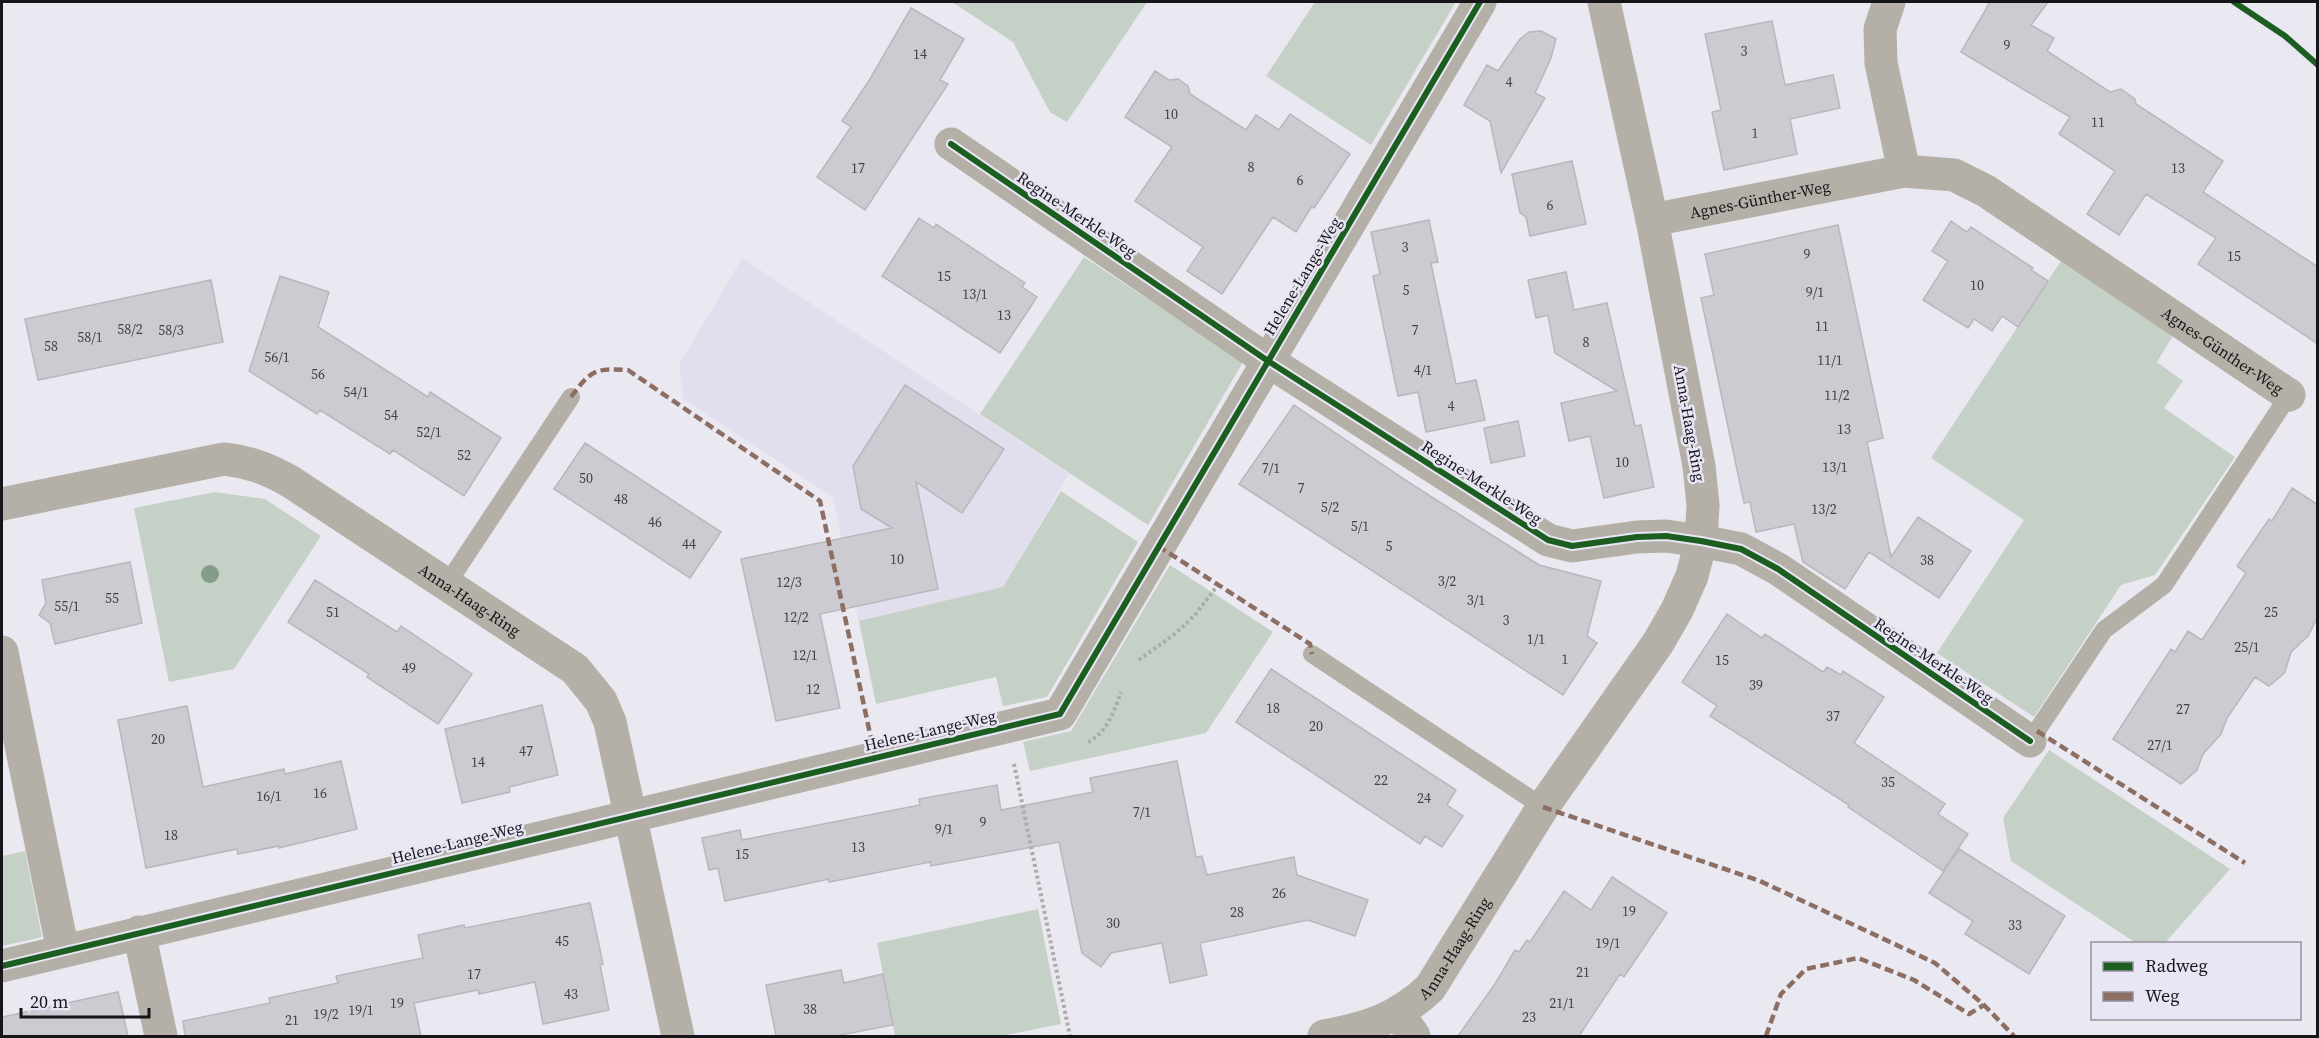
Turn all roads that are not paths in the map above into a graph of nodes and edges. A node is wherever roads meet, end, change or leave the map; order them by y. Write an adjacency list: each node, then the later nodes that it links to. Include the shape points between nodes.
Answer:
1 (1480, 2): 7 (street, Helene-Lange-Weg)
2 (1604, 2): 6 (street, Anna-Haag-Ring)
3 (1889, 2): 5 (street, via 1880,29 1881,63)
4 (951, 144): 7 (street, Regine-Merkle-Weg)
5 (1904, 171): 6 (street, Agnes-Günther-Weg); 8 (street, Agnes-Günther-Weg, via 1954,175 1986,191)
6 (1652, 220): 11 (street, Anna-Haag-Ring, via 1699,466)
7 (1268, 361): 11 (street, Regine-Merkle-Weg, via 1548,540 1572,546 1636,537); 17 (street, Helene-Lange-Weg, via 1060,714)
8 (2289, 395): 15 (lane, Agnes-Günther-Weg, via 2164,585 2104,630)
9 (571, 397): 12 (lane)
10 (2, 504): 12 (street, Anna-Haag-Ring, via 224,459 249,462 291,482)
11 (1701, 541): 15 (street, Regine-Merkle-Weg, via 1741,549 1778,569); 16 (street, Anna-Haag-Ring, via 1692,576 1658,643)
12 (447, 584): 17 (street, Anna-Haag-Ring, via 575,669 602,700)
13 (2, 652): 19 (street)
14 (1312, 654): 16 (lane)
15 (2030, 741)
16 (1543, 807): 21 (street, Anna-Haag-Ring, via 1430,988 1415,1002)
17 (629, 814): 18 (street, Helene-Lange-Weg); 23 (street, Anna-Haag-Ring)
18 (139, 932): 19 (street, Helene-Lange-Weg); 22 (street)
19 (63, 951): 20 (street, Helene-Lange-Weg)
20 (2, 966)
21 (1406, 1025): 24 (street, Anna-Haag-Ring)
22 (161, 1036)
23 (678, 1036)
24 (1324, 1036)

